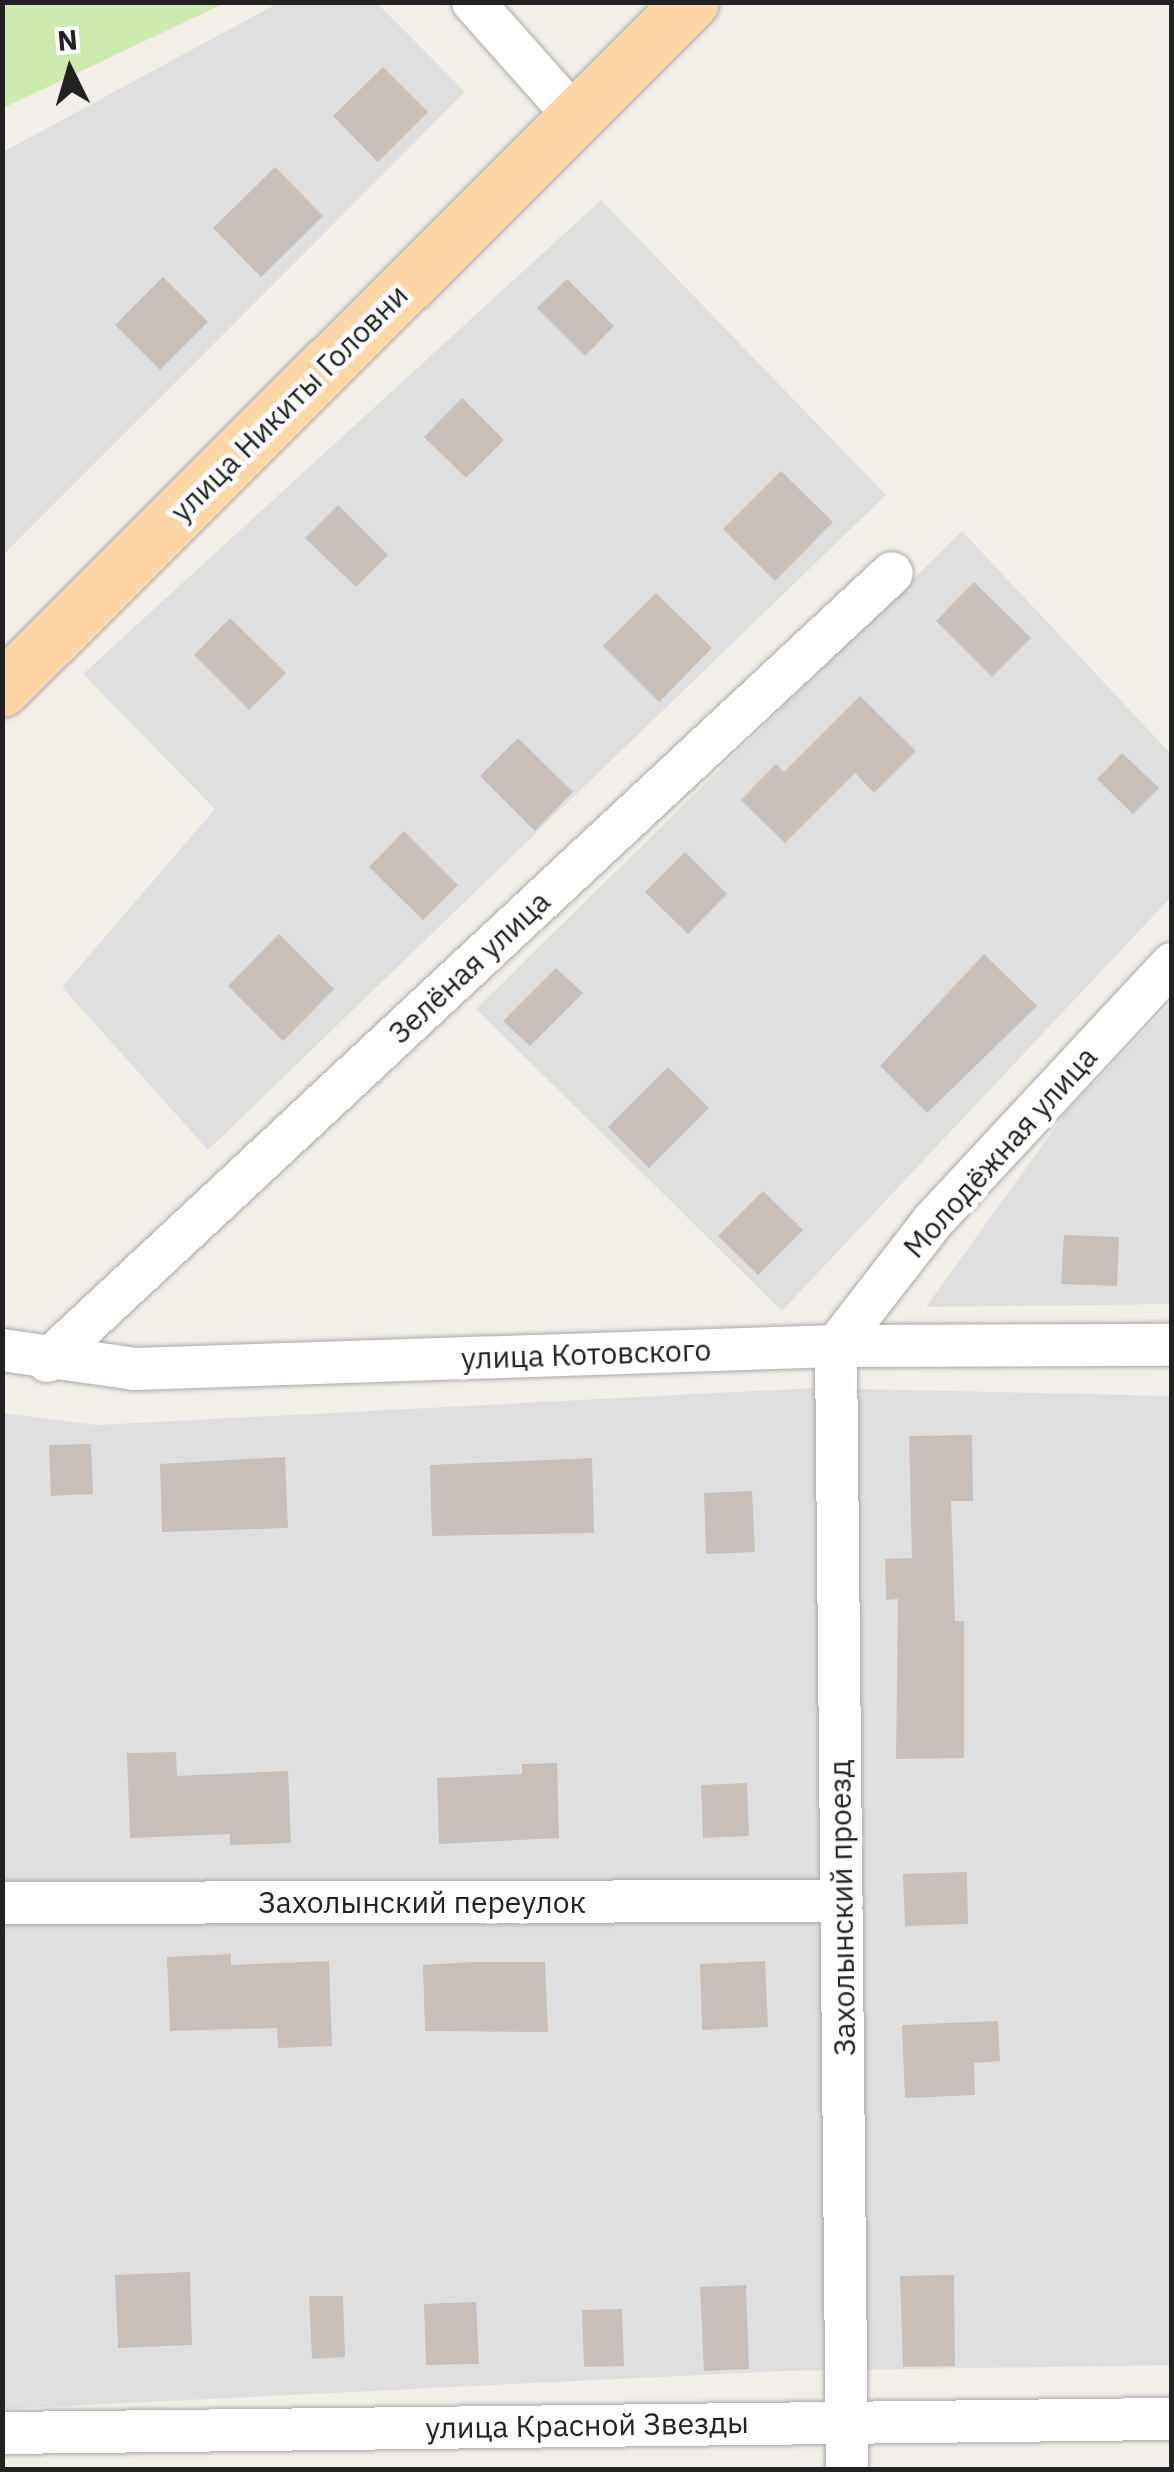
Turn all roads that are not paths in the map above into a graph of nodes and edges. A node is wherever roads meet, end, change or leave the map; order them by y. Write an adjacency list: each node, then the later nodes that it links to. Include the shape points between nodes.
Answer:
1 (473, 2): 3 (street)
2 (691, 2): 3 (main road, улица Никиты Головни)
3 (575, 118): 5 (main road, улица Никиты Головни)
4 (892, 574): 10 (street, Зелёная улица)
5 (2, 688)
6 (1172, 964): 8 (street, Молодёжная улица, via 933,1221)
7 (1172, 1344): 8 (street, улица Котовского)
8 (836, 1346): 10 (street, улица Котовского, via 134,1369); 11 (street, Захолынский проезд)
9 (2, 1350): 10 (street, улица Котовского)
10 (46, 1361)
11 (842, 1902): 12 (street, Захолынский переулок); 14 (street, Захолынский проезд)
12 (2, 1903)
13 (1172, 2419): 14 (street, улица Красной Звезды)
14 (847, 2421): 15 (street, улица Красной Звезды); 16 (street, Захолынский проезд)
15 (2, 2434)
16 (847, 2470)

